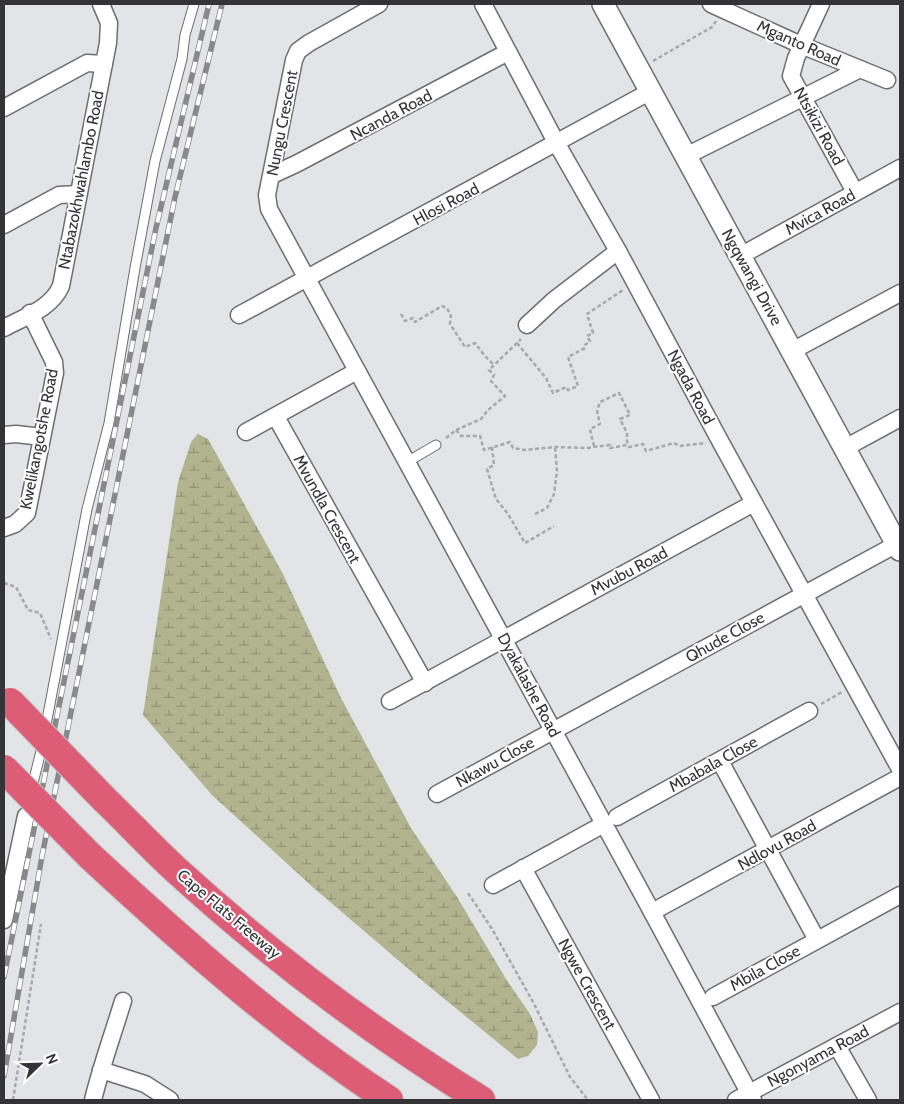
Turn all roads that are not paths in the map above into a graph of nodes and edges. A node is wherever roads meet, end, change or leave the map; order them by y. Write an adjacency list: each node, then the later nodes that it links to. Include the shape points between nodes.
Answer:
1 (101, 4): 10 (street, Ntabazokhwahlambo Road, via 109,23)
2 (194, 4): 56 (lane, via 155,161 109,423 87,509)
3 (379, 4): 19 (street, Nungu Crescent, via 298,52)
4 (483, 4): 9 (street, Ngada Road)
5 (603, 4): 13 (street, Ngqwangi Drive)
6 (820, 4): 8 (street, Ntsikizi Road)
7 (717, 6): 8 (street, Mganto Road)
8 (801, 45): 11 (street, Mganto Road); 14 (street, Ntsikizi Road, via 791,76)
9 (508, 52): 16 (street, Ngada Road); 19 (street, Ncanda Road)
10 (104, 64): 15 (street, via 87,63); 21 (street, Ntabazokhwahlambo Road)
11 (860, 69): 12 (street, Mganto Road); 14 (street)
12 (887, 80)
13 (651, 91): 16 (street, Hlosi Road); 17 (street, Ngqwangi Drive)
14 (803, 98): 17 (street); 20 (street, Ntsikizi Road)
15 (4, 108)
16 (557, 144): 23 (street, Ngada Road); 25 (street, Hlosi Road)
17 (686, 156): 24 (street, Ngqwangi Drive)
18 (900, 168): 20 (street, Mvica Road)
19 (272, 175): 25 (street, Nungu Crescent, via 267,195 269,209)
20 (855, 192): 24 (street, Mvica Road)
21 (78, 194): 22 (street, via 59,194); 27 (street, Ntabazokhwahlambo Road, via 60,286 50,302)
22 (4, 225)
23 (618, 251): 29 (street); 41 (street, Ngada Road)
24 (740, 256): 31 (street, Ngqwangi Drive)
25 (307, 279): 28 (street, Hlosi Road); 32 (street, Dyakalashe Road)
26 (900, 293): 31 (street)
27 (30, 313): 30 (street, Ntabazokhwahlambo Road); 37 (street, Kwelikangotshe Road, via 54,362)
28 (240, 315)
29 (527, 325)
30 (4, 328)
31 (792, 351): 39 (street, Ngqwangi Drive)
32 (357, 371): 33 (street); 40 (street, Dyakalashe Road)
33 (276, 417): 35 (street); 46 (street, Mvundla Crescent)
34 (900, 418): 39 (street)
35 (246, 432)
36 (4, 435): 37 (street)
37 (42, 437): 42 (street, Kwelikangotshe Road, via 27,513 15,524)
38 (436, 445): 40 (lane)
39 (845, 448): 43 (street, Ngqwangi Drive)
40 (407, 462): 45 (street, Dyakalashe Road)
41 (754, 503): 44 (street, Ngada Road); 45 (street, Mvubu Road)
42 (4, 528)
43 (898, 547): 44 (street, Qhude Close)
44 (805, 594): 50 (street, Qhude Close); 53 (street, Ngada Road)
45 (504, 639): 46 (street); 50 (street, Dyakalashe Road)
46 (425, 682): 48 (street)
47 (7, 699): 74 (highway, Cape Flats Freeway, bridge, via 174,868 257,940 371,1027)
48 (390, 702)
49 (809, 710): 51 (street, Mbabala Close)
50 (553, 730): 55 (street, Nkawu Close); 57 (street, Dyakalashe Road)
51 (720, 761): 57 (street, Mbabala Close); 58 (street, Mbila Close)
52 (4, 769): 73 (highway, bridge, via 141,903 345,1071)
53 (900, 769)
54 (900, 778): 58 (street, Ndlovu Road)
55 (437, 794)
56 (26, 816): 63 (street)
57 (610, 821): 59 (street); 62 (street, Dyakalashe Road)
58 (767, 850): 62 (street, Ndlovu Road); 64 (street, Mbila Close)
59 (523, 868): 60 (street); 75 (street, Ngwe Crescent)
60 (492, 885)
61 (900, 895): 64 (street, Mbila Close)
62 (652, 912): 70 (street, Dyakalashe Road)
63 (4, 920)
64 (817, 940): 65 (street, Mbila Close)
65 (713, 997)
66 (123, 1001): 69 (street)
67 (900, 1012): 68 (street, Ngonyama Road)
68 (838, 1046): 70 (street, Ngonyama Road); 76 (street)
69 (101, 1070): 71 (street); 72 (street, via 145,1084)
70 (746, 1098)
71 (93, 1100)
72 (170, 1100)
73 (389, 1100)
74 (481, 1100)
75 (651, 1100)
76 (868, 1100)

